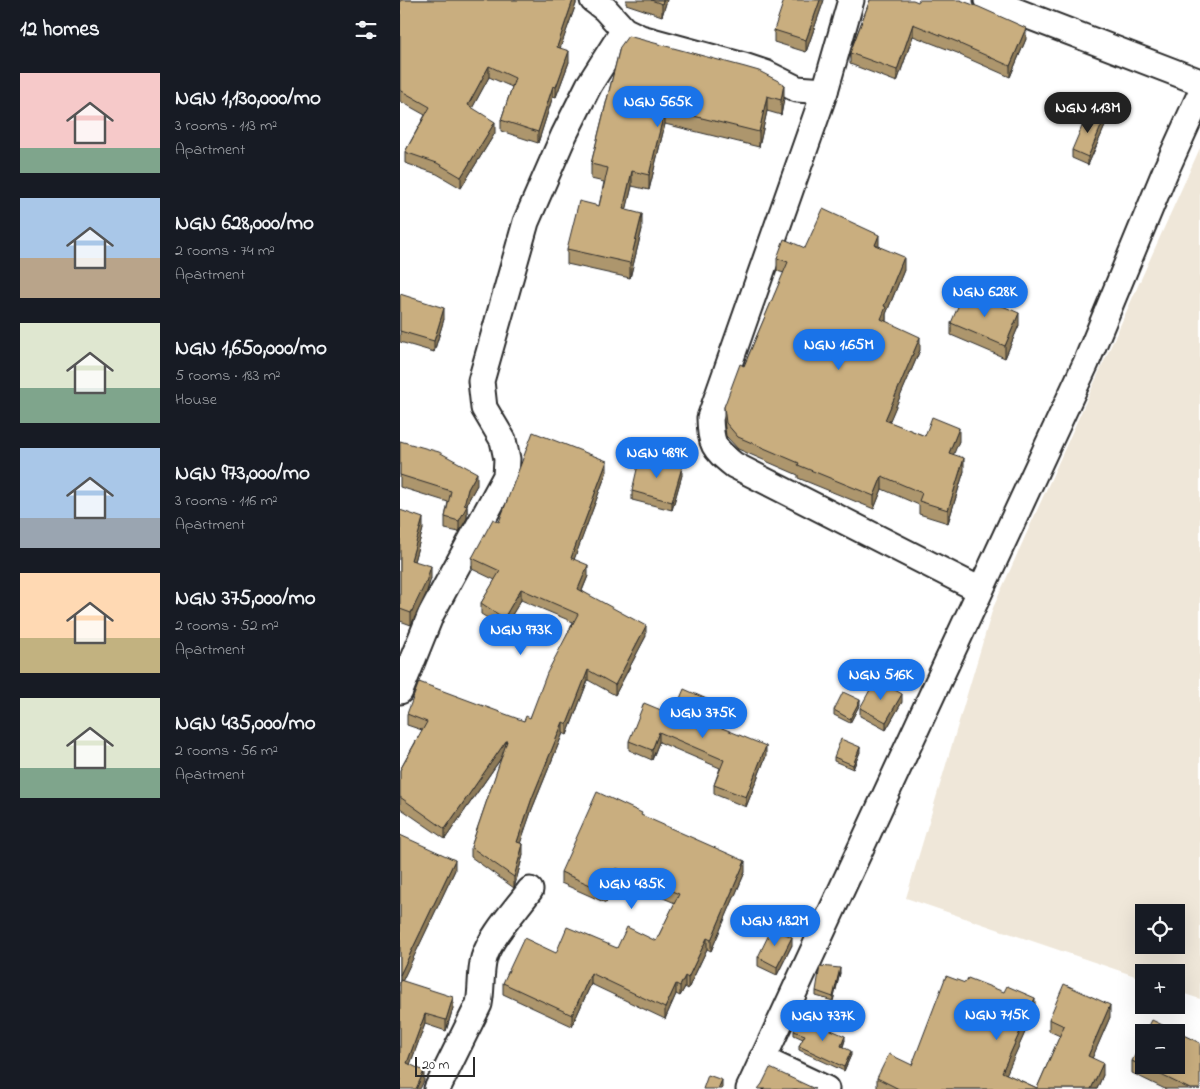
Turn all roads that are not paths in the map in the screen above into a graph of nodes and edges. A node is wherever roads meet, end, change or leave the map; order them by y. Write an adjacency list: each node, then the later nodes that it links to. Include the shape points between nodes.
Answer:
1 (593, 0): 4 (street)
2 (851, 0): 6 (street)
3 (987, 0): 5 (street)
4 (624, 30): 6 (street, via 641,38 765,73 797,89); 9 (street, via 589,85 526,222 481,380 484,408 503,440 506,476 431,614)
5 (1200, 82)
6 (826, 91): 8 (street, via 710,418 711,440 734,466)
7 (1200, 95): 8 (street, via 1086,363)
8 (980, 590): 11 (street)
9 (400, 691)
10 (530, 890): 12 (street, via 489,946 484,959 479,1004)
11 (762, 1059): 13 (street); 14 (street)
12 (436, 1089)
13 (749, 1089)
14 (826, 1089)

